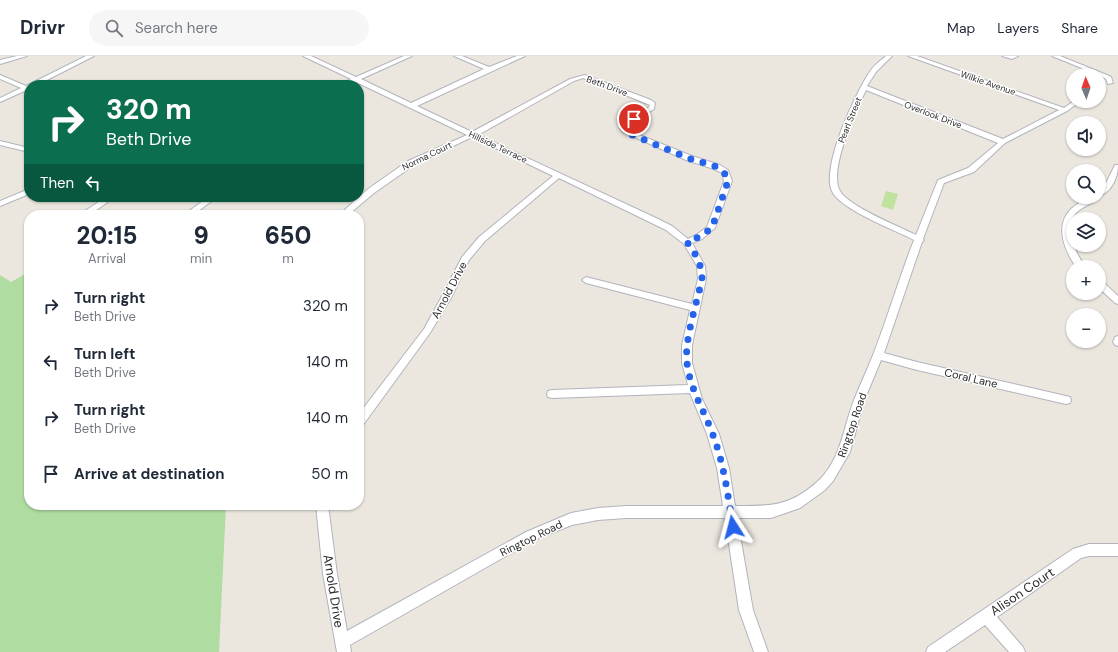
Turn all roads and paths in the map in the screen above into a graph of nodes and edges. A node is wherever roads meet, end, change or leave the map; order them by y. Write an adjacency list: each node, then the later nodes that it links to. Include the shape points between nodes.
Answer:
1 (24, 56): 12 (street)
2 (91, 56): 17 (street)
3 (306, 56): 16 (street, Hillside Terrace)
4 (409, 56): 16 (street)
5 (457, 56): 13 (street)
6 (522, 56): 13 (street)
7 (889, 56): 21 (street, Pearl Street, via 871,74)
8 (911, 56): 26 (street, Wilkie Avenue)
9 (1005, 56): 10 (street)
10 (1015, 56)
11 (1055, 56): 19 (street, via 1105,76 1109,78)
12 (0, 62)
13 (489, 69): 24 (street)
14 (583, 76): 27 (street, Norma Court); 45 (street, Beth Drive, via 654,104 625,126 625,131 688,158 717,167 727,175 728,181 712,228)
15 (0, 77): 20 (street)
16 (355, 79)
17 (42, 80)
18 (364, 83): 24 (street, Hillside Terrace)
19 (1110, 83)
20 (24, 86)
21 (864, 87): 28 (street, Overlook Drive); 44 (street, Pearl Street, via 840,141 833,184 836,192 848,203)
22 (24, 88): 23 (street)
23 (0, 100)
24 (411, 106): 27 (street, Hillside Terrace)
25 (1068, 108): 26 (street, Ringtop Road)
26 (1065, 110): 28 (street, Ringtop Road)
27 (472, 135): 32 (street, Hillside Terrace); 35 (street, Norma Court, via 411,163)
28 (1003, 142): 44 (street, Ringtop Road, via 971,170 941,182)
29 (0, 143): 30 (street)
30 (24, 149)
31 (1118, 167): 33 (street)
32 (558, 175): 45 (street, Hillside Terrace, via 669,228); 55 (street, Arnold Drive, via 482,239 465,259 427,331)
33 (1106, 188)
34 (24, 193): 39 (street)
35 (364, 198)
36 (103, 202): 41 (street)
37 (206, 202): 42 (street)
38 (359, 202): 43 (street, Norma Court)
39 (0, 204)
40 (1085, 204): 46 (street, via 1070,215 1067,227 1067,239)
41 (91, 210)
42 (195, 210)
43 (349, 210)
44 (920, 240): 51 (street, Ringtop Road)
45 (687, 242): 50 (street, via 702,272)
46 (1077, 260)
47 (586, 280): 50 (street)
48 (1106, 290): 49 (street)
49 (1118, 301)
50 (696, 308): 52 (street, via 687,345 687,363)
51 (878, 355): 54 (street, Coral Lane); 57 (street, Ringtop Road, via 859,401 844,452 829,478 796,504 771,512)
52 (693, 389): 53 (street); 57 (street, via 713,434 723,468)
53 (552, 394)
54 (1066, 400)
55 (364, 415)
56 (323, 510): 60 (street, Arnold Drive, via 330,574)
57 (731, 513): 60 (street, Ringtop Road, via 626,512 571,519 530,536); 61 (street, via 746,610)
58 (1118, 550): 59 (street, Alison Court, via 1089,550 1078,553)
59 (986, 615): 62 (street, Alison Court); 63 (street)
60 (343, 647)
61 (761, 652)
62 (933, 652)
63 (1018, 652)

